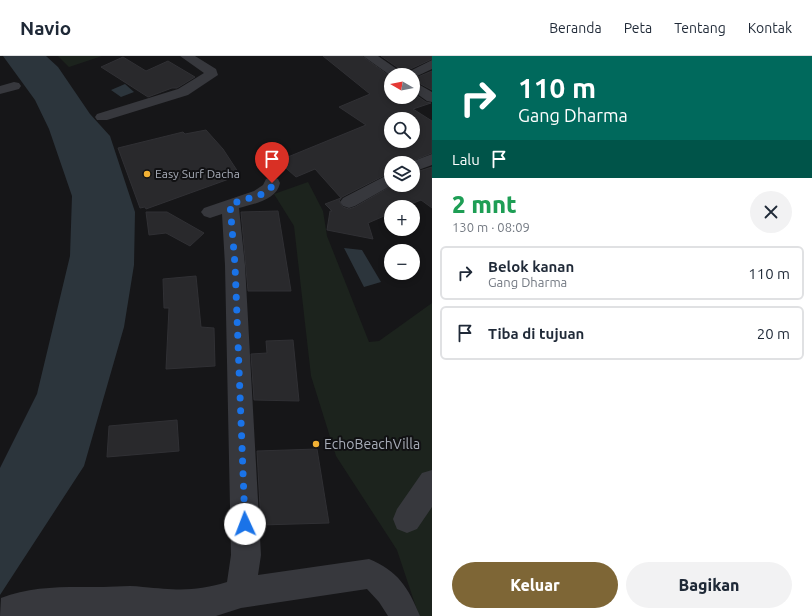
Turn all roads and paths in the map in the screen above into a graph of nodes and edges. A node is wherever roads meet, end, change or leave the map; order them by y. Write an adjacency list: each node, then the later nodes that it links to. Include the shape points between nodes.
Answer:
1 (186, 56): 10 (street, via 211,72 211,75 183,92)
2 (369, 56): 4 (street)
3 (432, 64): 5 (street)
4 (387, 68)
5 (420, 70)
6 (14, 86): 7 (street)
7 (0, 90)
8 (420, 90): 9 (street)
9 (432, 98)
10 (102, 117)
11 (432, 159): 12 (street)
12 (420, 164)
13 (384, 182): 15 (street)
14 (272, 183): 18 (street, via 271,188 260,195 220,208 235,265 246,555)
15 (349, 202)
16 (432, 483): 17 (street)
17 (407, 519)
18 (241, 593): 19 (street, via 205,604 175,606 143,602 60,602); 20 (street, via 369,574 380,580 391,592)
19 (6, 606)
20 (404, 616)

